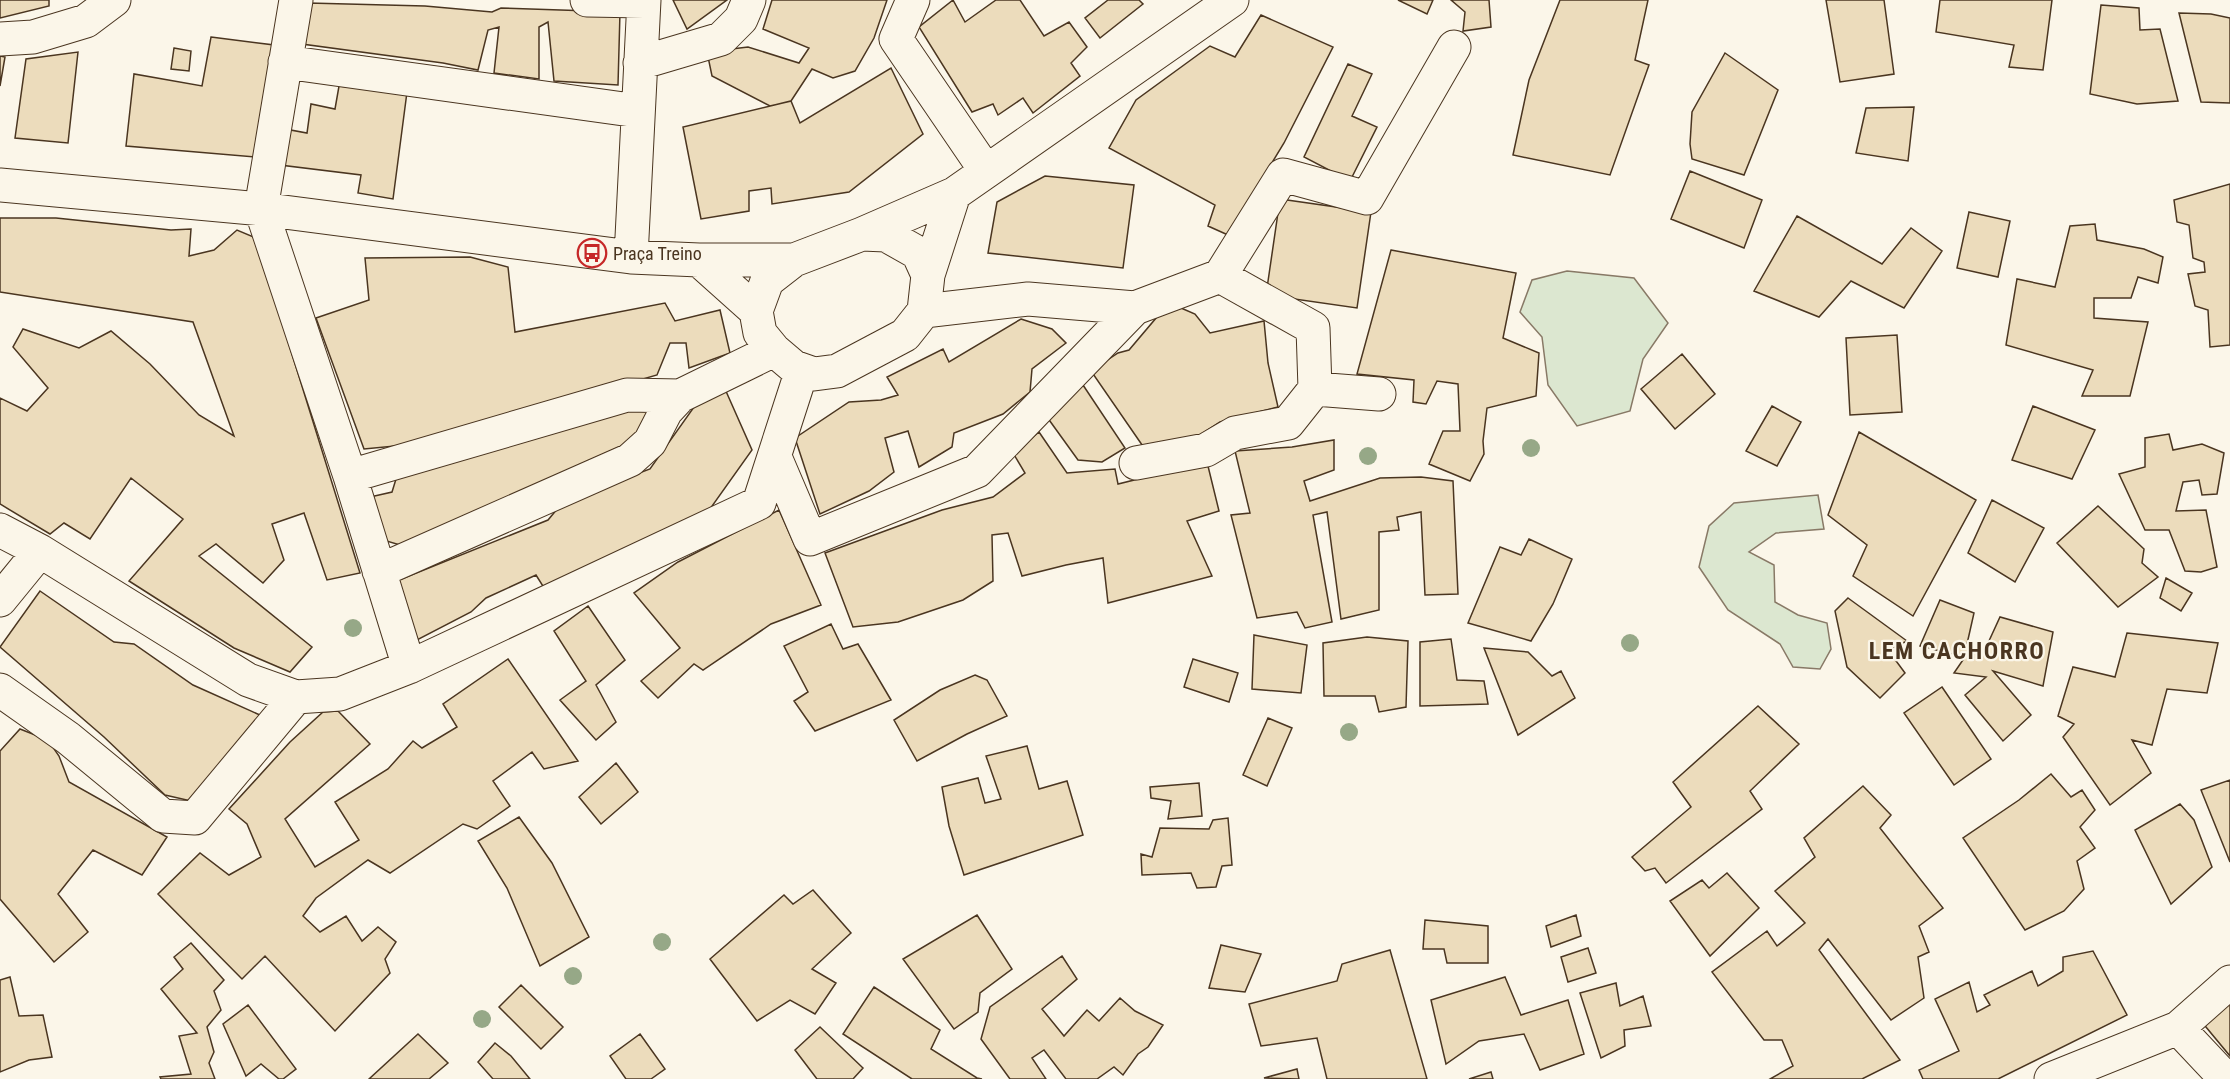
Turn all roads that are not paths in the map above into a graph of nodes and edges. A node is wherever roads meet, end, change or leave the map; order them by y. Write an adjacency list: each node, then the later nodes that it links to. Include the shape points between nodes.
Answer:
1 (114, 0): 8 (street, via 86,21 33,37)
2 (296, 0): 10 (street)
3 (587, 0): 7 (street)
4 (749, 0): 11 (street, via 741,20 722,39)
5 (913, 0): 13 (street, via 897,39)
6 (1232, 0): 13 (street)
7 (644, 1): 11 (street)
8 (0, 39)
9 (1454, 47): 22 (street, via 1367,198 1283,175)
10 (285, 62): 12 (street); 16 (street)
11 (640, 63): 12 (street)
12 (638, 111): 18 (street)
13 (986, 171): 15 (street)
14 (0, 185): 16 (street)
15 (954, 194): 17 (street); 21 (street)
16 (261, 209): 18 (street); 33 (street)
17 (862, 234): 20 (street); 21 (street, via 886,235 918,253)
18 (631, 257): 19 (street)
19 (699, 260): 20 (street); 24 (street)
20 (794, 260): 24 (street, via 767,281)
21 (928, 275): 25 (street)
22 (1220, 276): 23 (street); 28 (street, via 1313,328)
23 (1135, 308): 25 (street, via 1028,299); 31 (street, via 977,471 810,539)
24 (756, 311): 26 (street, via 760,333)
25 (924, 311): 27 (street, via 905,335 854,363 825,373)
26 (774, 350): 27 (street); 30 (street)
27 (802, 370): 31 (street)
28 (1315, 389): 29 (street); 32 (street, via 1288,423 1235,433 1206,450)
29 (1379, 394)
30 (680, 396): 33 (street, via 627,395); 36 (street, via 666,411 650,442 630,460)
31 (775, 456): 38 (street, via 759,503)
32 (1136, 463)
33 (350, 476): 36 (street)
34 (0, 530): 35 (street)
35 (40, 551): 37 (street); 40 (street, via 248,680)
36 (380, 571): 38 (street)
37 (0, 600)
38 (410, 666): 40 (street, via 340,694)
39 (0, 690): 40 (street, via 68,738 163,816 195,818)
40 (296, 697)
41 (2230, 982): 42 (street)
42 (2178, 1028): 43 (street); 44 (street)
43 (2051, 1079)
44 (2226, 1079)

